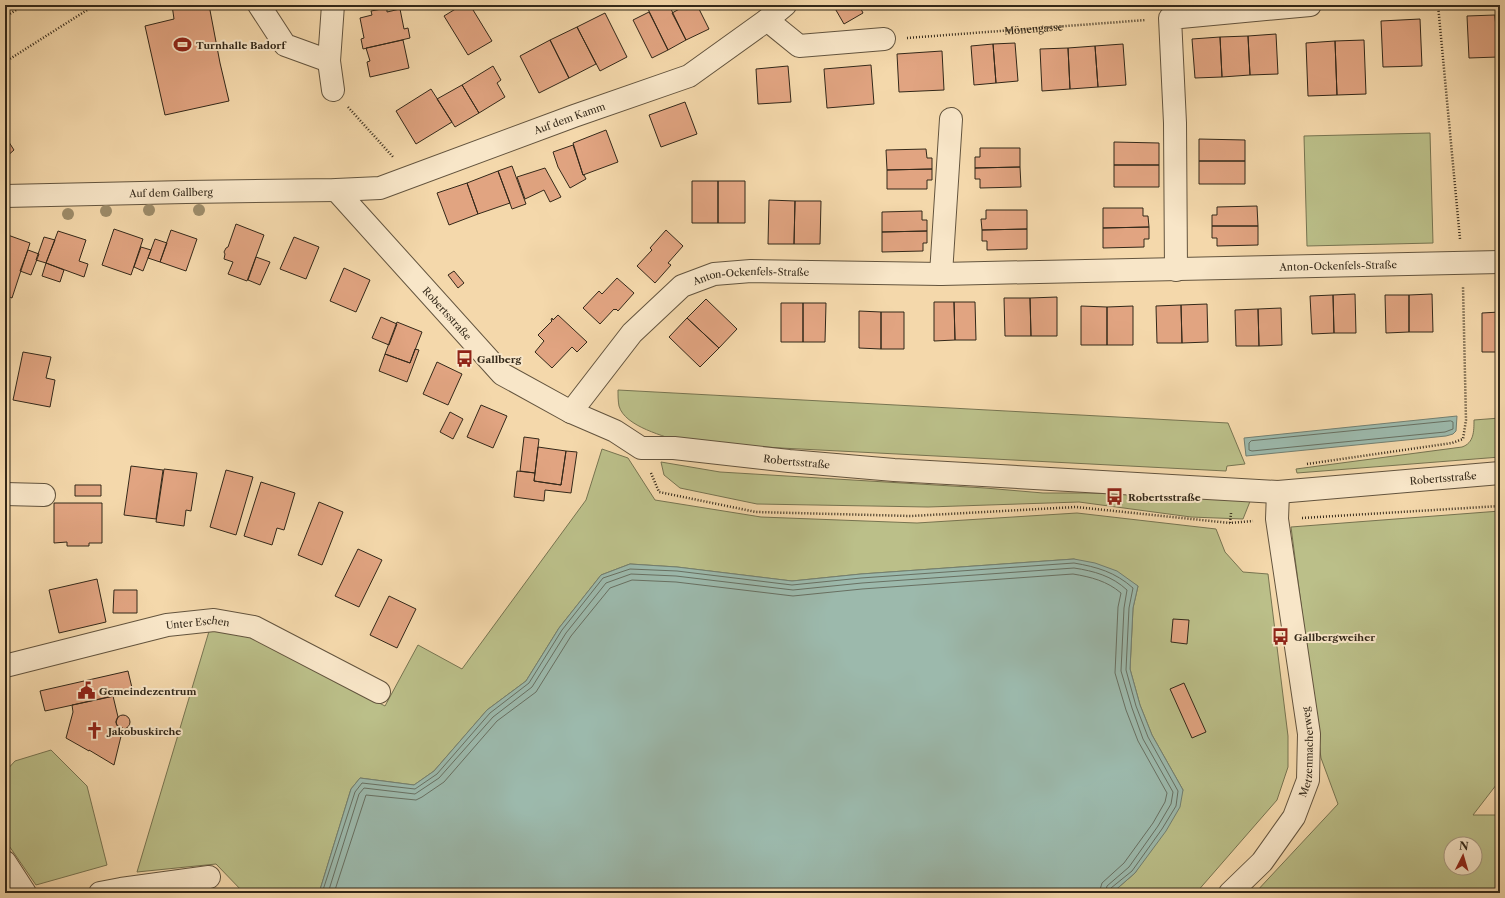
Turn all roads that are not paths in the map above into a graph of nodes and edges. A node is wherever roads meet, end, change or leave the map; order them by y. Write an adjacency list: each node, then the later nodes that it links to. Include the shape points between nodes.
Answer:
1 (259, 5): 7 (street, via 285,45)
2 (333, 5): 7 (street)
3 (785, 5): 5 (street, Auf dem Kamm)
4 (1310, 5): 13 (street, via 1170,18 1175,123)
5 (767, 20): 6 (street, via 799,46); 10 (street, Auf dem Kamm, via 689,76 380,188)
6 (884, 40)
7 (329, 61): 8 (street)
8 (333, 90)
9 (951, 119): 14 (street)
10 (336, 190): 11 (street, Auf dem Gallberg); 15 (street, Robertsstraße, via 502,374)
11 (5, 196)
12 (1500, 262): 13 (street, Anton-Ockenfels-Straße)
13 (1176, 270): 14 (street, Anton-Ockenfels-Straße)
14 (941, 274): 15 (street, Anton-Ockenfels-Straße, via 751,271 714,274 682,286 632,333)
15 (571, 412): 17 (street, Robertsstraße, via 615,431 641,448 674,448 894,470)
16 (1500, 473): 17 (street, Robertsstraße)
17 (1278, 492): 26 (street, Metzenmacherweg, via 1277,519 1309,734 1308,780 1294,817 1262,862)
18 (5, 494): 19 (street)
19 (44, 495)
20 (5, 666): 21 (street, Unter Eschen, via 168,625 214,620 254,627)
21 (379, 692)
22 (5, 862): 24 (street)
23 (209, 877): 25 (street)
24 (25, 893)
25 (100, 893)
26 (1230, 893)

